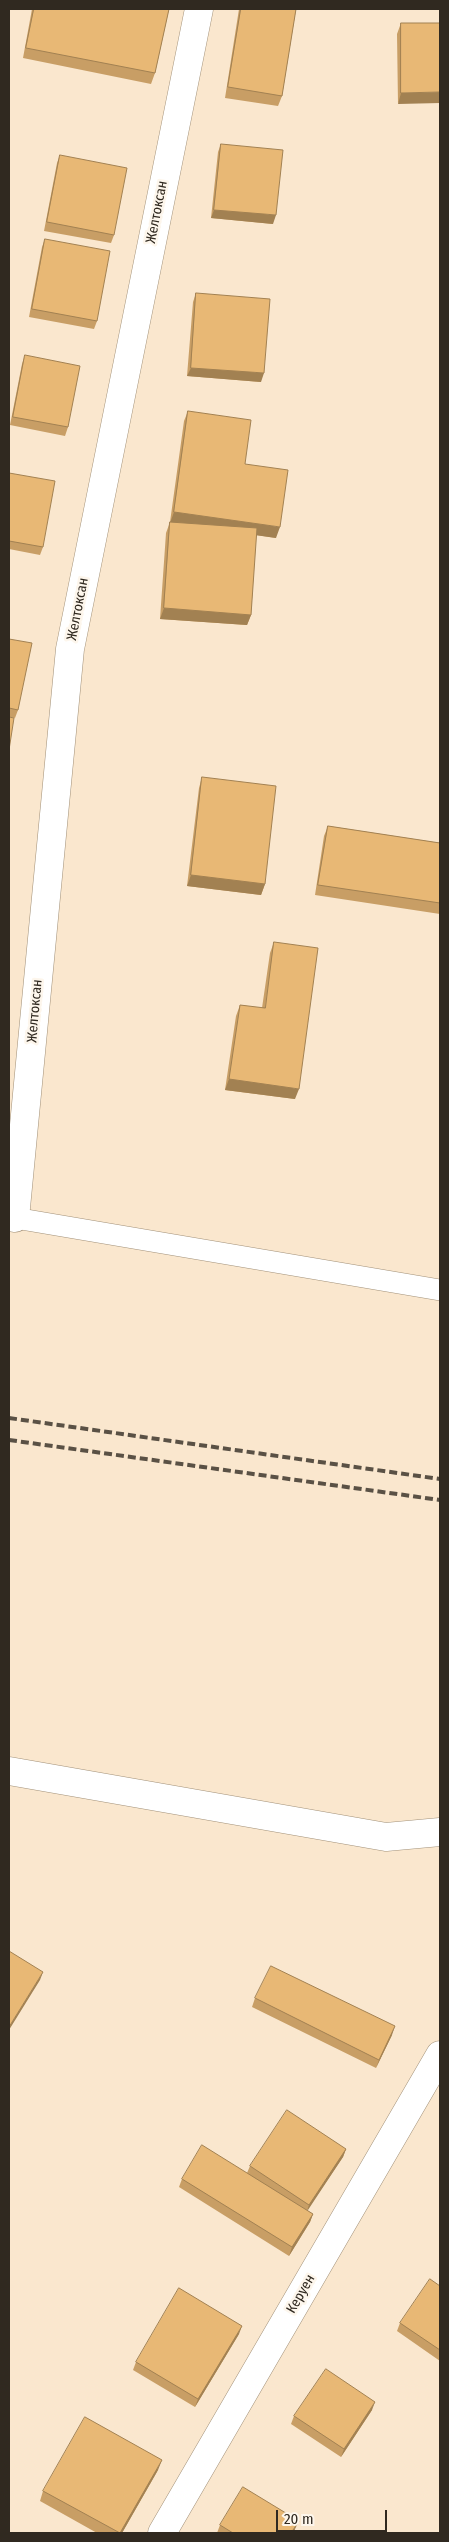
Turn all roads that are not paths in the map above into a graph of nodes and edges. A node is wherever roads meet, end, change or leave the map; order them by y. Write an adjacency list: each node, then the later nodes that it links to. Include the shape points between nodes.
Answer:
1 (199, 9): 2 (street, Желтоксан, via 70,649)
2 (12, 1217): 3 (lane)
3 (440, 1290)
4 (9, 1771): 5 (street, via 386,1837)
5 (440, 1832)
6 (440, 2054): 7 (street, Керуен)
7 (162, 2533)

